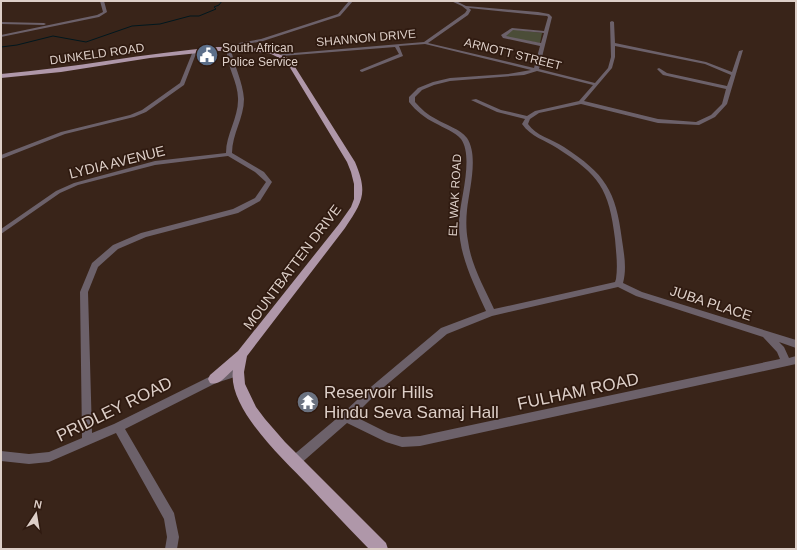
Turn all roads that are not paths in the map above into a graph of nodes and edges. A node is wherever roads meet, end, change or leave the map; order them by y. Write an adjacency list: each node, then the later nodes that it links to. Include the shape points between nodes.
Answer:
1 (102, 1): 7 (street, via 105,11 102,14)
2 (351, 1): 14 (street, via 337,16)
3 (453, 1): 4 (street)
4 (467, 7): 8 (street, via 548,15 550,17); 10 (street, SHANNON DRIVE, via 467,14)
5 (612, 22): 11 (street)
6 (1, 23): 7 (street)
7 (55, 25): 9 (street)
8 (545, 32): 13 (street); 13 (street, via 512,28 502,35)
9 (1, 36)
10 (425, 43): 12 (street, SHANNON DRIVE); 19 (street, ARNOTT STREET)
11 (613, 44): 21 (street, via 706,63); 24 (street, via 610,68)
12 (396, 45): 17 (street, SHANNON DRIVE); 20 (street, via 400,54)
13 (542, 45): 19 (street)
14 (231, 48): 15 (main road); 17 (main road, via 259,49); 29 (street, via 241,101 230,138)
15 (195, 51): 22 (main road, DUNKELD ROAD, via 41,73); 30 (street, via 182,84 144,111 63,134)
16 (741, 51): 21 (street)
17 (282, 55): 36 (main road, MOUNTBATTEN DRIVE, via 291,65 351,162 358,184 358,199 342,226)
18 (659, 69): 25 (street, via 665,74)
19 (536, 70): 24 (street, ARNOTT STREET); 33 (street, EL WAK ROAD, via 450,80 420,88 412,97 412,102 418,109 456,132 468,147 463,219 464,247)
20 (362, 71)
21 (734, 74): 25 (street)
22 (1, 76)
23 (696, 77): 25 (street, via 697,80)
24 (595, 84): 27 (street)
25 (729, 87): 27 (street, via 719,111 697,124 658,121)
26 (474, 100): 28 (street, via 499,111)
27 (581, 102): 28 (street, via 546,110)
28 (528, 118): 32 (street, via 525,124 527,128 572,154 601,178 617,216 622,264)
29 (229, 154): 31 (street, LYDIA AVENUE, via 155,163 76,184 58,192); 42 (street, via 267,176 269,182 263,195 243,209 154,232 125,243 104,255 91,270 84,292)
30 (1, 157)
31 (1, 232)
32 (619, 284): 33 (street); 34 (street, JUBA PLACE, via 639,294)
33 (490, 312): 40 (street, via 444,332 375,389)
34 (765, 334): 35 (street, JUBA PLACE); 37 (street)
35 (796, 344)
36 (242, 354): 38 (main road, MOUNTBATTEN DRIVE); 39 (main road)
37 (791, 361): 40 (street, FULHAM ROAD, via 420,441 402,442 386,437)
38 (238, 372): 39 (street, PRIDLEY ROAD); 44 (main road, MOUNTBATTEN DRIVE, via 239,383 259,422)
39 (214, 379): 41 (street, PRIDLEY ROAD)
40 (346, 417): 44 (street)
41 (118, 427): 42 (street, PRIDLEY ROAD); 45 (street, via 170,517 173,537)
42 (87, 441): 43 (street, PRIDLEY ROAD, via 50,457 29,460)
43 (1, 456)
44 (295, 461): 46 (main road, MOUNTBATTEN DRIVE)
45 (171, 549)
46 (380, 549)

